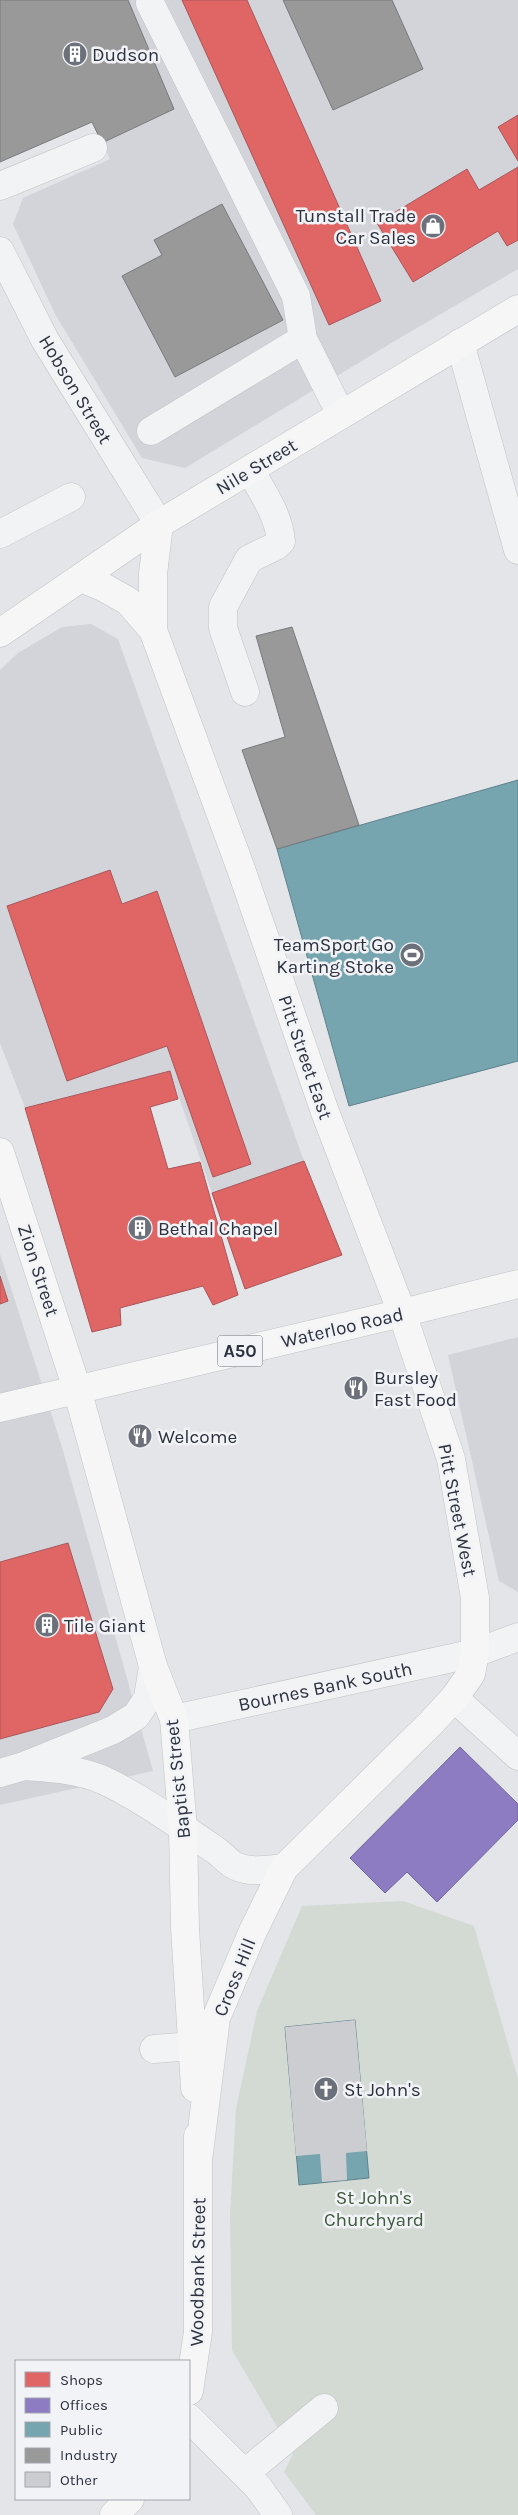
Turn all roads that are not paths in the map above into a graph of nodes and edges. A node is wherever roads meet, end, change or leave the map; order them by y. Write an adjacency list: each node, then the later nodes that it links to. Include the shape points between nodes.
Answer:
1 (150, 2): 6 (street, via 296,296)
2 (93, 148): 3 (street)
3 (0, 186)
4 (0, 251): 12 (street, Hobson Street, via 45,340)
5 (518, 309): 7 (main road, Nile Street)
6 (303, 340): 8 (street); 9 (street)
7 (460, 343): 8 (main road, Nile Street); 14 (street)
8 (341, 415): 10 (main road, Nile Street)
9 (151, 431)
10 (250, 470): 12 (main road, Nile Street); 18 (street, via 266,498 281,540 276,546 249,559 223,607 223,628)
11 (72, 498): 13 (street)
12 (159, 524): 15 (main road, Nile Street); 16 (main road, Pitt Street East, via 153,574)
13 (0, 534)
14 (518, 550)
15 (80, 578): 16 (main road, Pitt Street East, via 128,601); 17 (main road, Nile Street)
16 (153, 630): 21 (main road, Pitt Street East, via 241,869 325,1112)
17 (0, 633)
18 (245, 692)
19 (0, 1152): 22 (main road, Zion Street)
20 (518, 1284): 21 (main road, Waterloo Road / A50)
21 (402, 1313): 22 (main road, Waterloo Road / A50); 25 (main road, Pitt Street West, via 451,1459 475,1598)
22 (77, 1388): 23 (main road, A50); 26 (main road, Baptist Street)
23 (0, 1408)
24 (518, 1638): 25 (street, Bournes Bank South)
25 (475, 1653): 27 (main road, Cross Hill, via 470,1674); 28 (street, Bournes Bank South)
26 (153, 1666): 28 (main road, Baptist Street); 30 (street, via 148,1698 136,1716 112,1730)
27 (454, 1698): 29 (street); 32 (main road, Cross Hill)
28 (174, 1719): 31 (main road, Baptist Street)
29 (518, 1756)
30 (12, 1770): 31 (street, via 68,1769 102,1780)
31 (183, 1829): 32 (street, via 225,1856 235,1867 250,1871); 33 (main road, Baptist Street)
32 (284, 1868): 35 (main road, Cross Hill, via 216,2018)
33 (192, 2046): 34 (street); 35 (main road, Baptist Street)
34 (154, 2048)
35 (199, 2153): 36 (main road, Woodbank Street, via 198,2332)
36 (190, 2384)
37 (324, 2408): 39 (street)
38 (190, 2419): 39 (street)
39 (245, 2473): 42 (street)
40 (129, 2500): 41 (main road)
41 (114, 2515)
42 (278, 2515)

